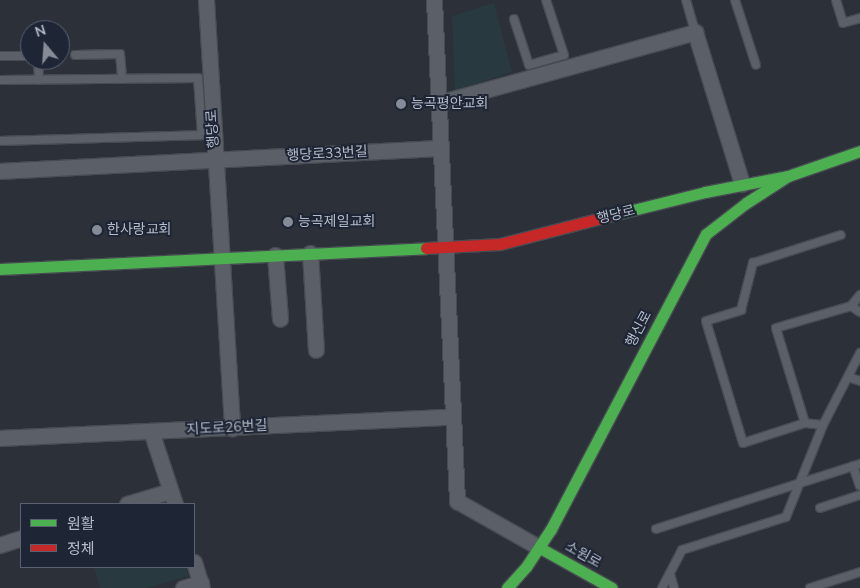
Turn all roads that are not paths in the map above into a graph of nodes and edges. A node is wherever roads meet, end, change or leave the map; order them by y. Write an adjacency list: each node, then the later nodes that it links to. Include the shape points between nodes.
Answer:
1 (206, 0): 22 (street, 행당로)
2 (434, 0): 18 (street)
3 (546, 0): 8 (lane, via 564,55 529,65)
4 (686, 0): 9 (lane)
5 (735, 0): 13 (lane)
6 (836, 0): 7 (lane, via 843,23)
7 (860, 18)
8 (514, 19)
9 (695, 32): 18 (street); 25 (street)
10 (75, 55): 15 (lane, via 120,54)
11 (0, 56): 12 (lane)
12 (20, 56)
13 (756, 65)
14 (38, 70): 17 (lane)
15 (122, 79): 17 (lane); 19 (lane, via 198,78 202,134)
16 (0, 80): 17 (lane)
17 (39, 80)
18 (438, 103): 20 (street)
19 (0, 141)
20 (440, 148): 22 (street, 행당로33번길); 27 (street)
21 (860, 152): 24 (street, 행신로)
22 (214, 160): 23 (street, 행당로33번길); 30 (street, 행당로)
23 (0, 171)
24 (788, 176): 25 (street, 행당로); 56 (street, 행신로, via 706,234)
25 (742, 184): 27 (street, 행당로, via 500,244)
26 (841, 235): 41 (lane, via 753,263 741,310 706,321 743,443)
27 (444, 247): 28 (street, 행당로); 40 (street)
28 (310, 253): 29 (street, 행당로); 36 (street)
29 (275, 255): 30 (street, 행당로); 35 (street)
30 (222, 258): 31 (street, 행당로); 43 (street, 행당로)
31 (0, 269)
32 (860, 295): 33 (lane)
33 (851, 306): 34 (lane); 41 (lane, via 776,328)
34 (860, 312)
35 (280, 318)
36 (316, 350)
37 (860, 353): 38 (lane)
38 (848, 377): 39 (lane); 42 (lane)
39 (860, 381)
40 (453, 417): 43 (street, 지도로26번길); 56 (street, via 457,501)
41 (804, 423): 42 (lane)
42 (823, 425): 47 (lane)
43 (232, 428): 44 (street, 지도로26번길)
44 (151, 431): 45 (street, 지도로26번길); 50 (street)
45 (0, 438)
46 (857, 465): 47 (lane); 48 (lane)
47 (800, 483): 53 (lane); 59 (lane, via 786,517 682,550)
48 (860, 486)
49 (860, 495): 52 (lane)
50 (173, 497): 51 (street)
51 (134, 503)
52 (820, 508)
53 (656, 529)
54 (20, 538): 55 (street)
55 (0, 545)
56 (540, 548): 62 (street, 행신로); 63 (street, 소원로)
57 (195, 565): 60 (street)
58 (860, 572): 66 (lane)
59 (670, 574): 64 (lane); 65 (lane)
60 (201, 586): 61 (street)
61 (183, 588)
62 (507, 588)
63 (612, 588)
64 (662, 588)
65 (674, 588)
66 (810, 588)

